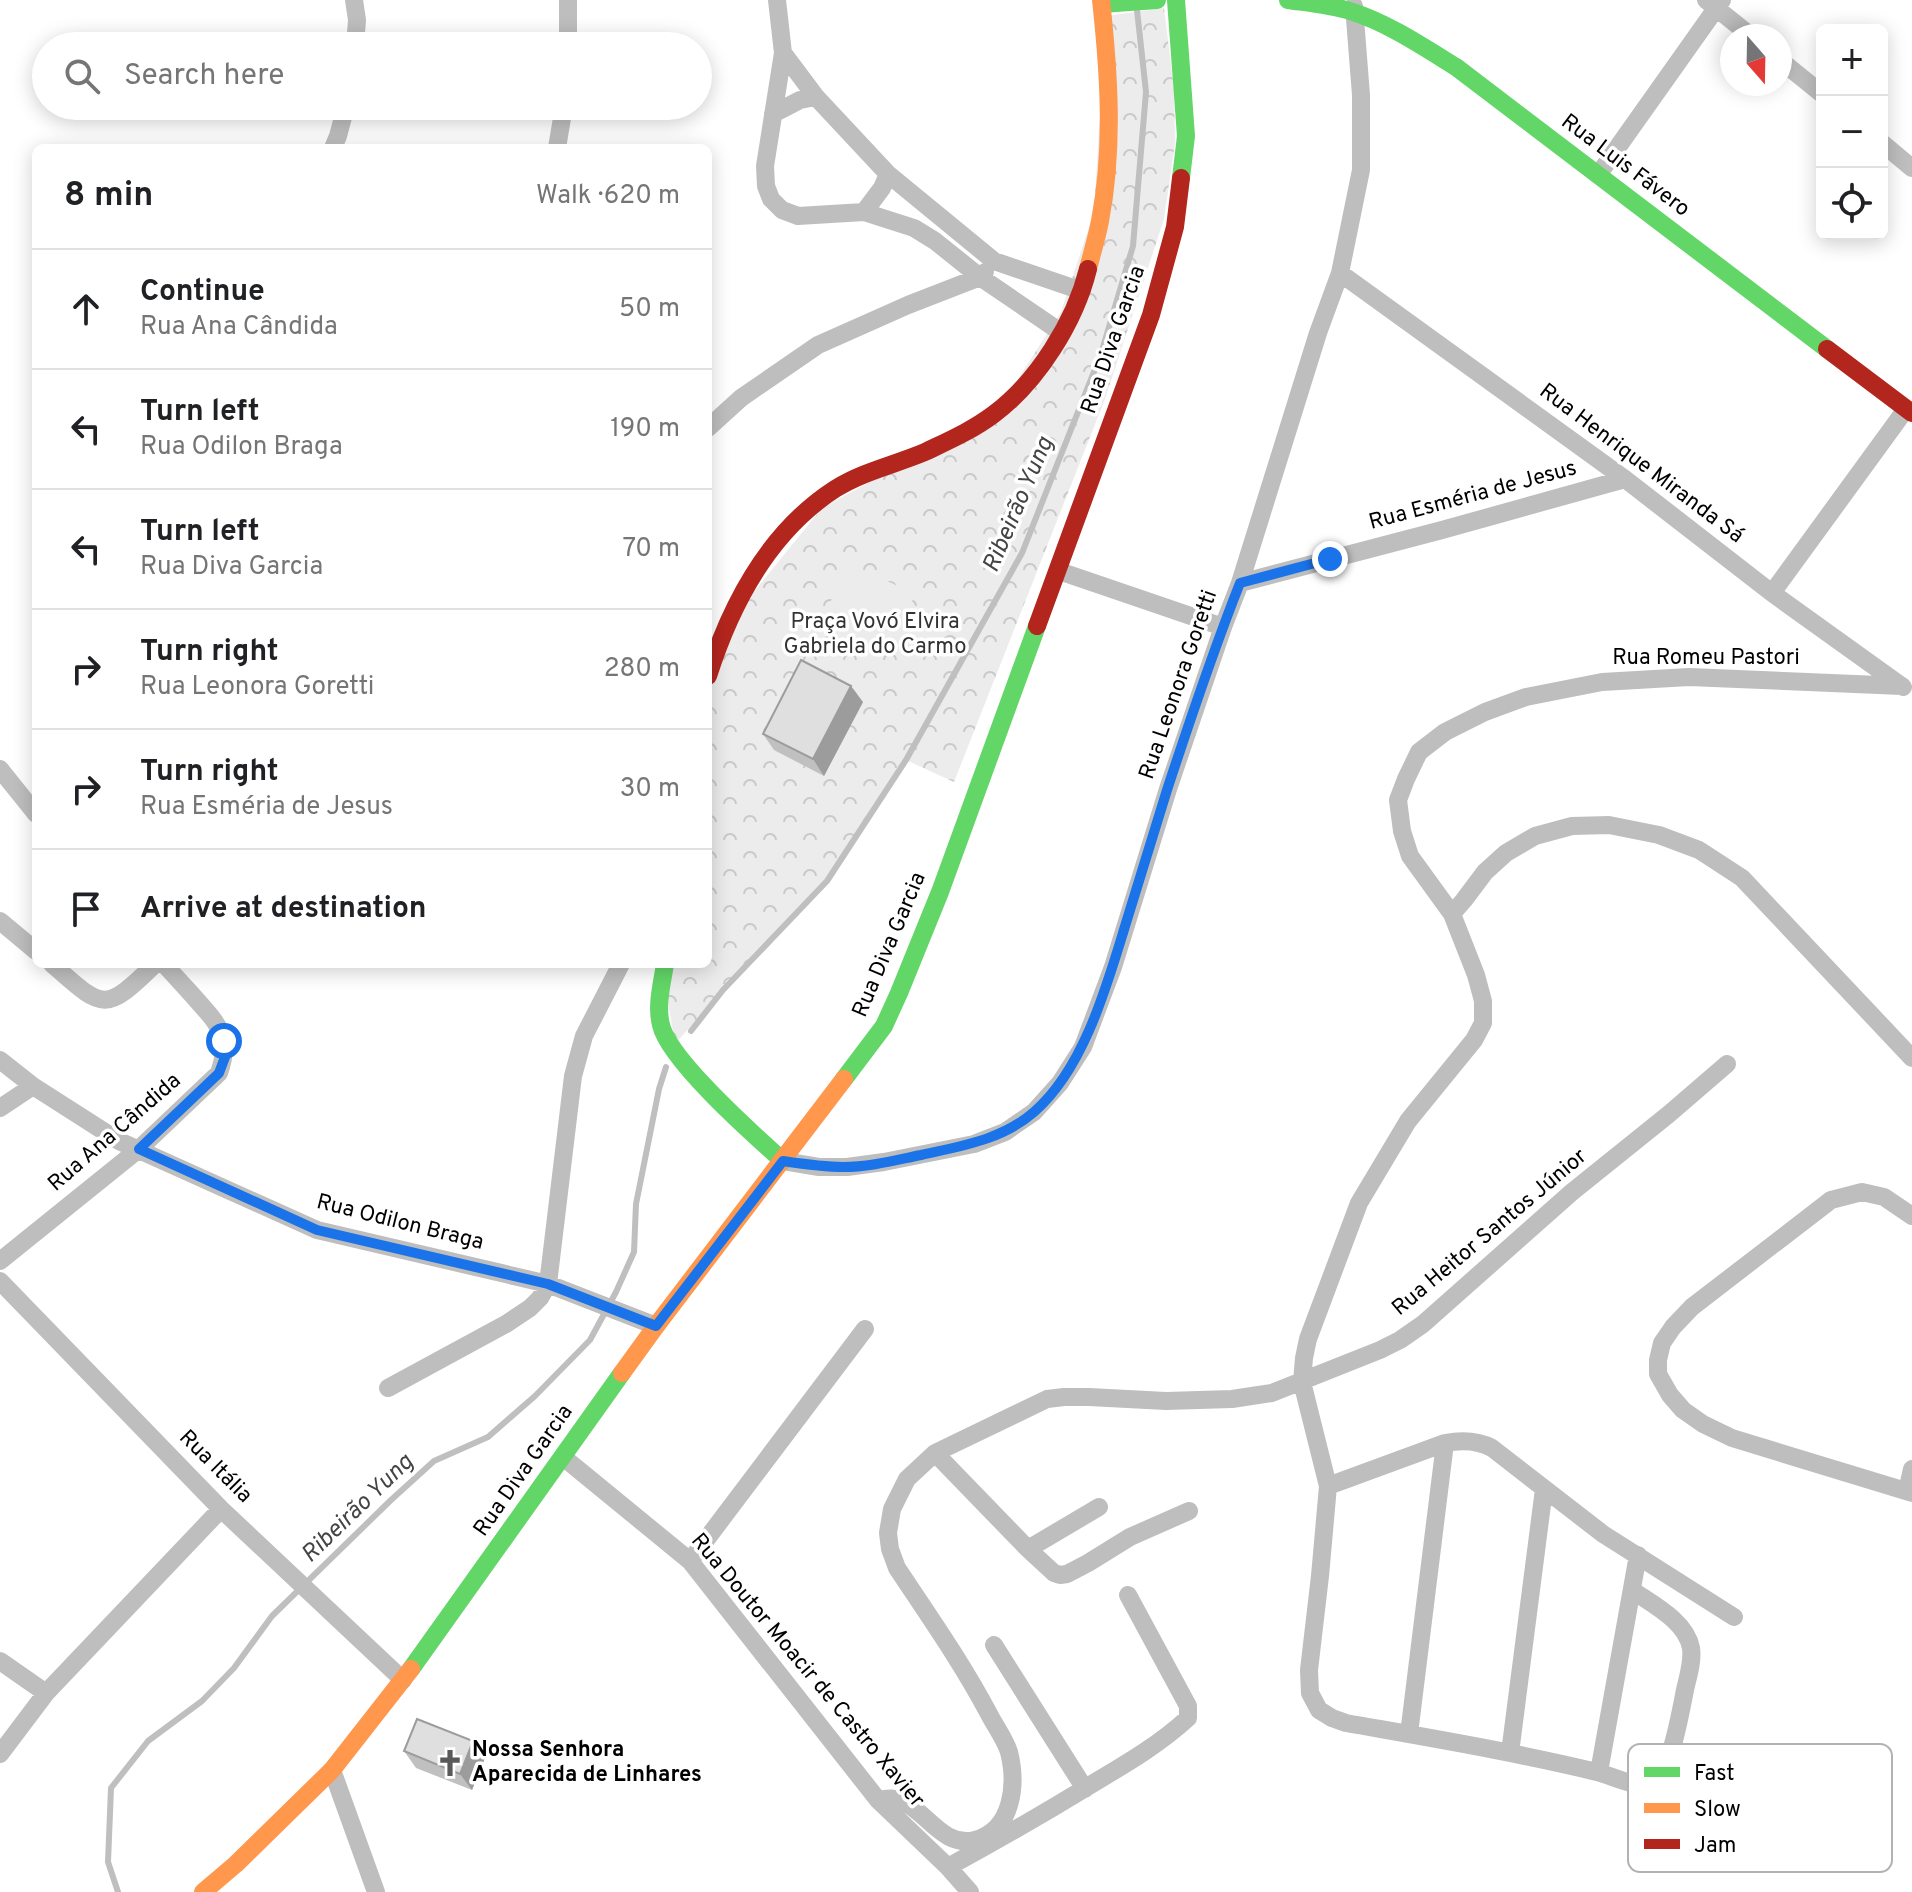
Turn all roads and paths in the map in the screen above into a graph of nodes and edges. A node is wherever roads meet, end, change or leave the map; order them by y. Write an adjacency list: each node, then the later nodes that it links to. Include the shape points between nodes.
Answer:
1 (354, 0): 11 (street)
2 (568, 0): 12 (street)
3 (777, 0): 13 (street)
4 (1155, 0): 7 (street)
5 (1176, 0): 35 (street, Rua Diva Garcia, via 1186,136 1175,227 1151,315)
6 (1288, 0): 9 (street, Rua Luis Fávero)
7 (1106, 3): 30 (street, via 1110,144 1102,210)
8 (1715, 3): 10 (street); 25 (street)
9 (1354, 6): 25 (street, Rua Luis Fávero, via 1456,67); 28 (street, Rua Leonora Goretti, via 1361,170)
10 (1738, 24)
11 (356, 32)
12 (568, 32)
13 (783, 53): 16 (street); 17 (street)
14 (1792, 70): 15 (street)
15 (1816, 89)
16 (816, 97): 17 (street); 24 (street)
17 (773, 114): 26 (street, via 765,166 771,199 798,216)
18 (342, 120): 20 (street)
19 (562, 120): 21 (street)
20 (335, 144)
21 (558, 144)
22 (1888, 148): 23 (street)
23 (1912, 168)
24 (888, 174): 26 (street); 27 (street)
25 (1598, 175): 32 (street, Rua Luis Fávero)
26 (864, 212): 29 (street, via 914,228)
27 (994, 261): 29 (street); 30 (street)
28 (1340, 273): 34 (street, Rua Henrique Miranda Sá); 36 (street, Rua Leonora Goretti)
29 (980, 277): 31 (street); 33 (street, via 818,345)
30 (1082, 291): 31 (street)
31 (1062, 333): 39 (street, via 1034,377 997,411 924,452 862,475 792,526 756,570)
32 (1909, 411): 37 (street)
33 (712, 424)
34 (1625, 479): 36 (street, Rua Esméria de Jesus); 37 (street, Rua Henrique Miranda Sá)
35 (1059, 571): 38 (street); 57 (street, Rua Diva Garcia, via 884,1026)
36 (1240, 583): 38 (street, Rua Leonora Goretti)
37 (1772, 593): 40 (street, Rua Henrique Miranda Sá)
38 (1223, 627): 57 (street, Rua Leonora Goretti, via 1113,967 1083,1047 1060,1083 1034,1112 974,1144 847,1167)
39 (712, 661)
40 (1907, 690): 43 (street, Rua Romeu Pastori, via 1689,677 1602,682 1526,697 1485,712 1419,752 1398,800 1410,856)
41 (0, 769): 42 (street)
42 (32, 809)
43 (1452, 914): 51 (street, via 1485,872 1535,836 1572,826 1609,825 1659,835 1699,850 1742,878); 64 (street, Rua Romeu Pastori, via 1476,975 1483,1023 1408,1121 1359,1203 1308,1339)
44 (0, 921): 45 (street)
45 (32, 948)
46 (56, 968): 47 (street, via 88,996 105,1001)
47 (150, 968)
48 (168, 968): 56 (street, Rua Ana Cândida, via 217,1023 225,1057 219,1073)
49 (619, 968): 61 (street, via 584,1036 573,1076)
50 (665, 968): 57 (street, via 659,1013 666,1039 745,1128)
51 (1912, 1058)
52 (0, 1060): 54 (street, Rua Odilon Braga)
53 (1727, 1064): 64 (street, Rua Heitor Santos Júnior, via 1423,1324 1380,1350)
54 (33, 1086): 55 (street); 56 (street, Rua Odilon Braga)
55 (0, 1108)
56 (139, 1149): 59 (street, Rua Ana Cândida); 61 (street, Rua Odilon Braga, via 317,1230)
57 (783, 1161): 62 (street, Rua Diva Garcia)
58 (1912, 1216): 72 (street, via 1884,1197 1862,1192 1831,1200 1692,1307 1662,1343 1658,1360 1658,1374 1670,1395 1703,1424 1732,1438)
59 (0, 1261)
60 (0, 1281): 74 (street, Rua Itália)
61 (548, 1284): 62 (street, Rua Odilon Braga); 65 (street, via 530,1308 506,1324)
62 (656, 1326): 68 (street, Rua Diva Garcia)
63 (865, 1329): 78 (street)
64 (1302, 1382): 67 (street, Rua Heitor Santos Júnior, via 1232,1399 1047,1399); 70 (street)
65 (388, 1388)
66 (1445, 1443): 70 (street); 71 (street, via 1482,1443); 86 (street)
67 (935, 1453): 76 (street); 94 (street, Rua Heitor Santos Júnior, via 907,1479 892,1509 890,1549 1008,1750 1012,1799 990,1833 964,1841 949,1837 900,1800)
68 (563, 1457): 78 (street, Rua Doutor Moacir de Castro Xavier); 84 (street, Rua Diva Garcia)
69 (1912, 1469): 72 (street)
70 (1328, 1486): 86 (street, via 1310,1693 1319,1710 1332,1718)
71 (1544, 1489): 77 (street); 88 (street)
72 (1910, 1492)
73 (1099, 1507): 76 (street)
74 (221, 1509): 84 (street, Rua Itália); 85 (street)
75 (1189, 1511): 76 (street, via 1067,1574 1054,1573)
76 (1028, 1549)
77 (1638, 1555): 79 (street); 81 (street)
78 (690, 1561): 94 (street, Rua Doutor Moacir de Castro Xavier)
79 (1632, 1590): 87 (street, via 1675,1620 1691,1646); 91 (street)
80 (1128, 1595): 93 (street, via 1185,1698 1188,1718)
81 (1734, 1617)
82 (994, 1645): 93 (street)
83 (0, 1661): 85 (street)
84 (403, 1680): 90 (street, Rua Diva Garcia)
85 (46, 1693): 89 (street)
86 (1409, 1734): 88 (street)
87 (1672, 1744)
88 (1510, 1753): 91 (street)
89 (0, 1754)
90 (332, 1770): 96 (street, Rua Diva Garcia); 97 (street)
91 (1599, 1772): 92 (street)
92 (1628, 1780)
93 (1085, 1789): 95 (street)
94 (878, 1800): 95 (street, Rua Doutor Moacir de Castro Xavier)
95 (948, 1867): 98 (street, Rua Doutor Moacir de Castro Xavier)
96 (203, 1892)
97 (376, 1892)
98 (970, 1892)

